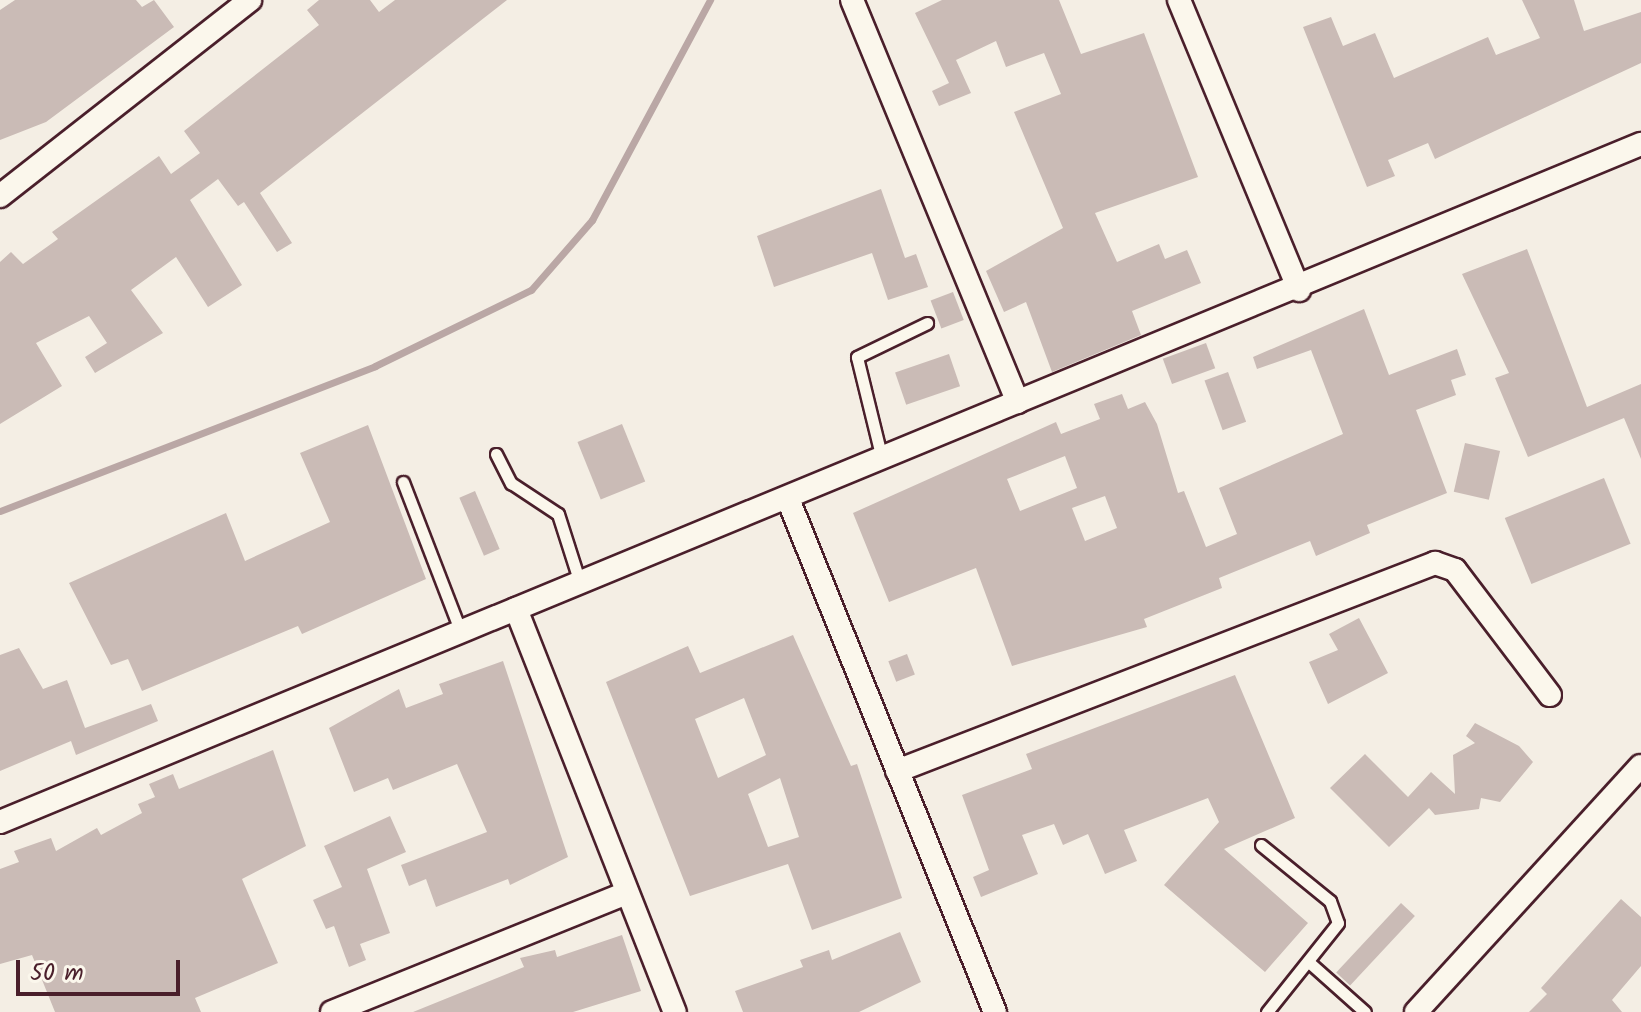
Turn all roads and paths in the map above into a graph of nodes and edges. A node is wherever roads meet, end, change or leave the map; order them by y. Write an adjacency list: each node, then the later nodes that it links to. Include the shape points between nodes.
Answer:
1 (250, 0): 5 (street)
2 (852, 0): 8 (street)
3 (1186, 2): 6 (street)
4 (1641, 144): 6 (street)
5 (0, 196)
6 (1299, 290): 8 (street)
7 (927, 323): 10 (lane, via 857,357)
8 (1018, 402): 10 (street)
9 (496, 454): 13 (lane, via 511,483 558,514)
10 (882, 459): 12 (street)
11 (403, 482): 15 (lane)
12 (788, 499): 13 (street); 18 (street)
13 (580, 583): 14 (street)
14 (516, 609): 15 (street); 21 (street)
15 (460, 630): 19 (street)
16 (1550, 695): 18 (street, via 1455,570 1435,563)
17 (1641, 766): 28 (street)
18 (897, 771): 25 (street)
19 (0, 822)
20 (1261, 845): 22 (lane, via 1335,912 1338,923)
21 (627, 893): 23 (street); 24 (street)
22 (1311, 964): 26 (lane); 27 (lane)
23 (342, 1010)
24 (675, 1012)
25 (995, 1012)
26 (1267, 1012)
27 (1365, 1012)
28 (1416, 1012)

